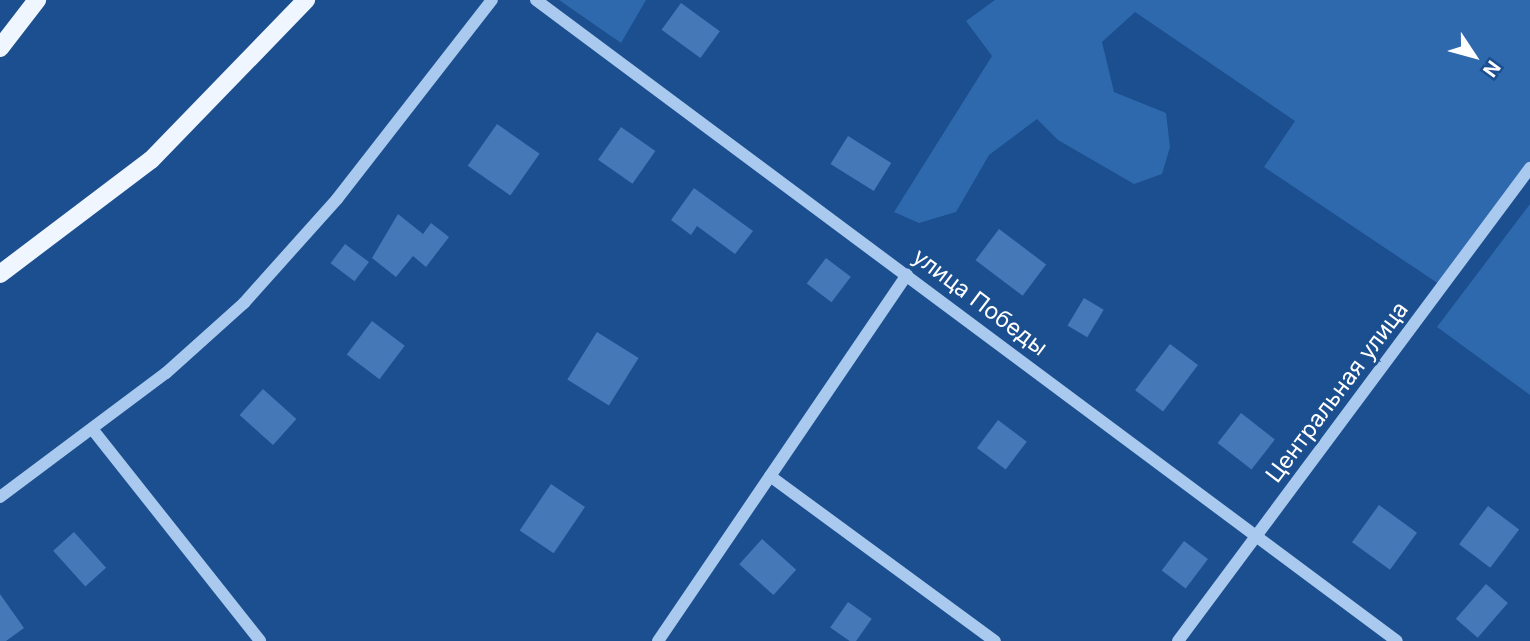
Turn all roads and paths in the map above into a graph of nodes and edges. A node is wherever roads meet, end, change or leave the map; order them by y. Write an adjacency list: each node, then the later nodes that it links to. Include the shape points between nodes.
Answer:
1 (37, 0): 5 (main road)
2 (306, 0): 7 (main road, via 151,160)
3 (492, 0): 9 (street, via 337,199 244,303)
4 (536, 0): 8 (street, улица Победы)
5 (0, 48)
6 (1530, 168): 12 (street, Центральная улица)
7 (0, 274)
8 (907, 274): 10 (street); 12 (street, улица Победы)
9 (93, 430): 11 (street); 13 (street)
10 (770, 475): 14 (street); 15 (street)
11 (0, 497)
12 (1257, 536): 16 (street, Центральная улица); 17 (street, улица Победы)
13 (260, 641)
14 (658, 641)
15 (995, 641)
16 (1178, 641)
17 (1396, 641)

